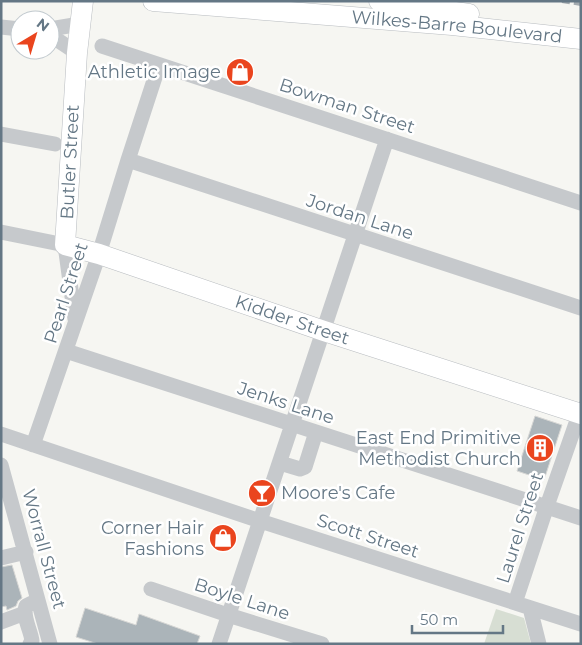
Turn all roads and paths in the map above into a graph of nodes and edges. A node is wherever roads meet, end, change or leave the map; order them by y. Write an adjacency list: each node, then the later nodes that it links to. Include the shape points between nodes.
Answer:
1 (83, 1): 4 (main road, Butler Street)
2 (153, 1): 7 (main road, Wilkes-Barre Boulevard, via 452,25)
3 (379, 1): 5 (main road, Wilkes-Barre Boulevard)
4 (80, 24): 6 (street); 10 (main road, Butler Street)
5 (581, 26)
6 (60, 27)
7 (581, 39)
8 (60, 41): 10 (street)
9 (102, 46): 11 (street, Bowman Street)
10 (77, 52): 19 (main road, Butler Street)
11 (159, 65): 13 (street, Bowman Street); 15 (street, Pearl Street)
12 (1, 134): 14 (street)
13 (387, 139): 16 (street, Bowman Street); 18 (street)
14 (54, 144)
15 (128, 160): 18 (street, Jordan Lane); 20 (street, Pearl Street)
16 (581, 203)
17 (1, 232): 19 (street, Kidder Street)
18 (355, 235): 21 (street, Jordan Lane); 23 (street)
19 (65, 245): 20 (main road, Kidder Street); 22 (street, Butler Street)
20 (99, 254): 22 (street, Pearl Street); 23 (main road, Kidder Street)
21 (581, 308)
22 (75, 323): 24 (street, Pearl Street)
23 (324, 331): 25 (main road, Kidder Street); 26 (street)
24 (66, 351): 26 (street, Jenks Lane); 29 (street, Pearl Street)
25 (580, 412): 32 (street, Laurel Street)
26 (292, 430): 28 (street, Jenks Lane); 30 (street)
27 (1, 434): 29 (street, Scott Street)
28 (315, 437): 30 (street, via 305,467 300,470); 32 (street, Jenks Lane)
29 (33, 445): 35 (street, Scott Street)
30 (280, 463): 35 (street)
31 (1, 465): 33 (street, Worrall Street)
32 (547, 506): 34 (street, Jenks Lane); 40 (street, Laurel Street)
33 (8, 515): 36 (street, Worrall Street)
34 (581, 518)
35 (260, 521): 40 (street, Scott Street); 42 (street)
36 (26, 552): 37 (street); 39 (street, Worrall Street)
37 (1, 558)
38 (151, 589): 42 (street, Boyle Lane)
39 (38, 600): 41 (street, via 26,606); 46 (street, Worrall Street)
40 (523, 605): 44 (street, Scott Street); 49 (street)
41 (25, 613): 43 (street); 45 (street)
42 (228, 615): 47 (street); 48 (street, Boyle Lane)
43 (1, 622)
44 (581, 624)
45 (30, 644)
46 (50, 644)
47 (219, 644)
48 (322, 644)
49 (539, 644)

